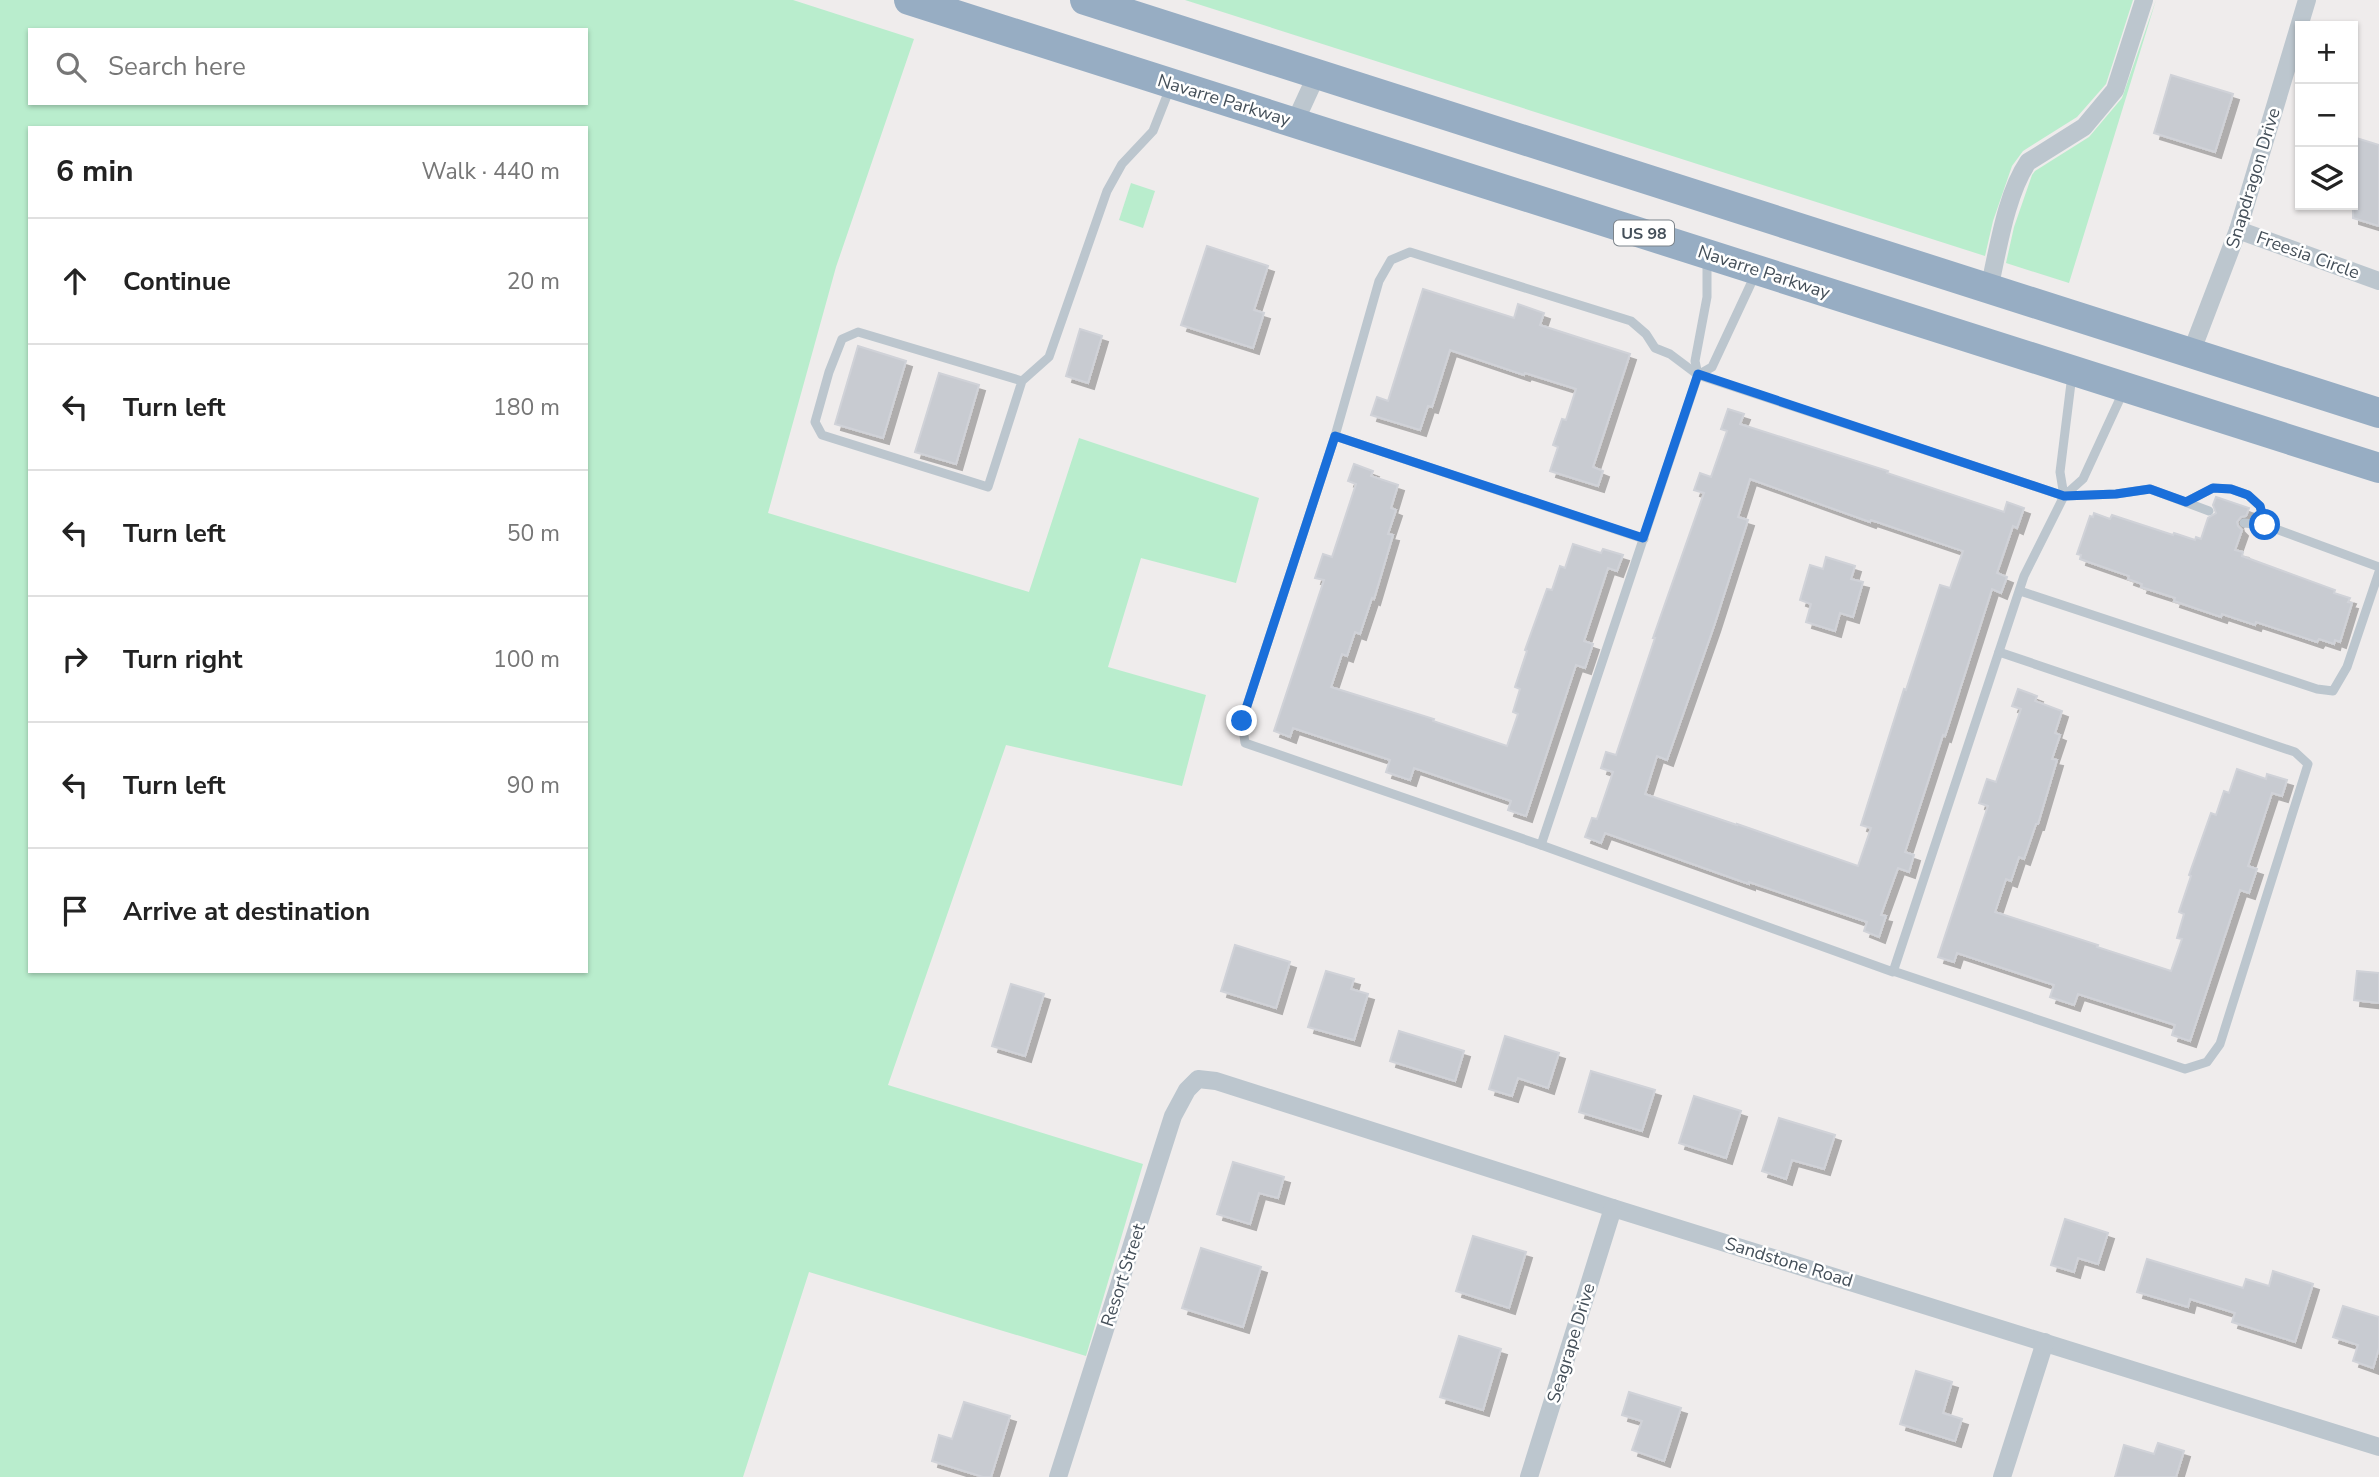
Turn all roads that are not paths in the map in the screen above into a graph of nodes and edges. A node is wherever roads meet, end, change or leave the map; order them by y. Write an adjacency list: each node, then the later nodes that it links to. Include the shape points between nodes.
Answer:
1 (909, 0): 6 (highway, Navarre Parkway / US 98)
2 (1085, 0): 5 (highway)
3 (2144, 0): 12 (street, via 2115,90 2084,127 2022,170 2003,225)
4 (2307, 0): 8 (street, Snapdragon Drive)
5 (1317, 74): 7 (street); 12 (highway)
6 (1172, 83): 7 (highway, Navarre Parkway / US 98); 16 (lane, via 1153,131 1122,164 1107,191 1049,357)
7 (1295, 122): 9 (highway, Navarre Parkway / US 98)
8 (2238, 230): 11 (street, Freesia Circle); 13 (street, Snapdragon Drive)
9 (1707, 254): 10 (highway, Navarre Parkway / US 98); 15 (lane, via 1707,297 1695,361)
10 (1756, 270): 14 (highway, Navarre Parkway / US 98); 15 (lane, via 1712,367)
11 (2379, 281)
12 (1989, 289): 13 (highway)
13 (2191, 353): 18 (highway)
14 (2073, 370): 17 (highway, Navarre Parkway / US 98); 21 (lane, via 2060,472)
15 (1698, 374): 19 (lane, via 1655,348 1631,321 1410,252 1391,260 1379,281); 21 (lane); 26 (lane)
16 (1022, 381): 16 (lane, via 988,486 822,435 815,422 842,339 858,332)
17 (2126, 387): 20 (highway, Navarre Parkway / US 98); 21 (lane, via 2083,479)
18 (2379, 413)
19 (1335, 436): 26 (lane); 30 (lane, via 1242,721 1245,743)
20 (2379, 468)
21 (2064, 496): 22 (lane, via 2150,489); 28 (lane)
22 (2186, 502): 23 (lane); 25 (lane, via 2213,488 2231,489 2260,506)
23 (2209, 511)
24 (2244, 523): 25 (lane)
25 (2265, 525): 27 (lane)
26 (1643, 538): 30 (lane)
27 (2379, 569): 28 (lane, via 2347,667 2333,691)
28 (2020, 591): 29 (lane)
29 (1999, 652): 31 (lane); 31 (lane, via 2295,752 2308,764 2220,1044 2207,1062 2185,1069)
30 (1541, 845): 31 (lane)
31 (1893, 971)
32 (1198, 1079): 33 (street, Sandstone Road); 36 (street, Resort Street, via 1173,1116)
33 (1613, 1208): 34 (street, Sandstone Road); 37 (street, Seagrape Drive)
34 (2045, 1342): 35 (street, Sandstone Road); 38 (street)
35 (2379, 1447)
36 (1058, 1477)
37 (1529, 1477)
38 (2002, 1477)

